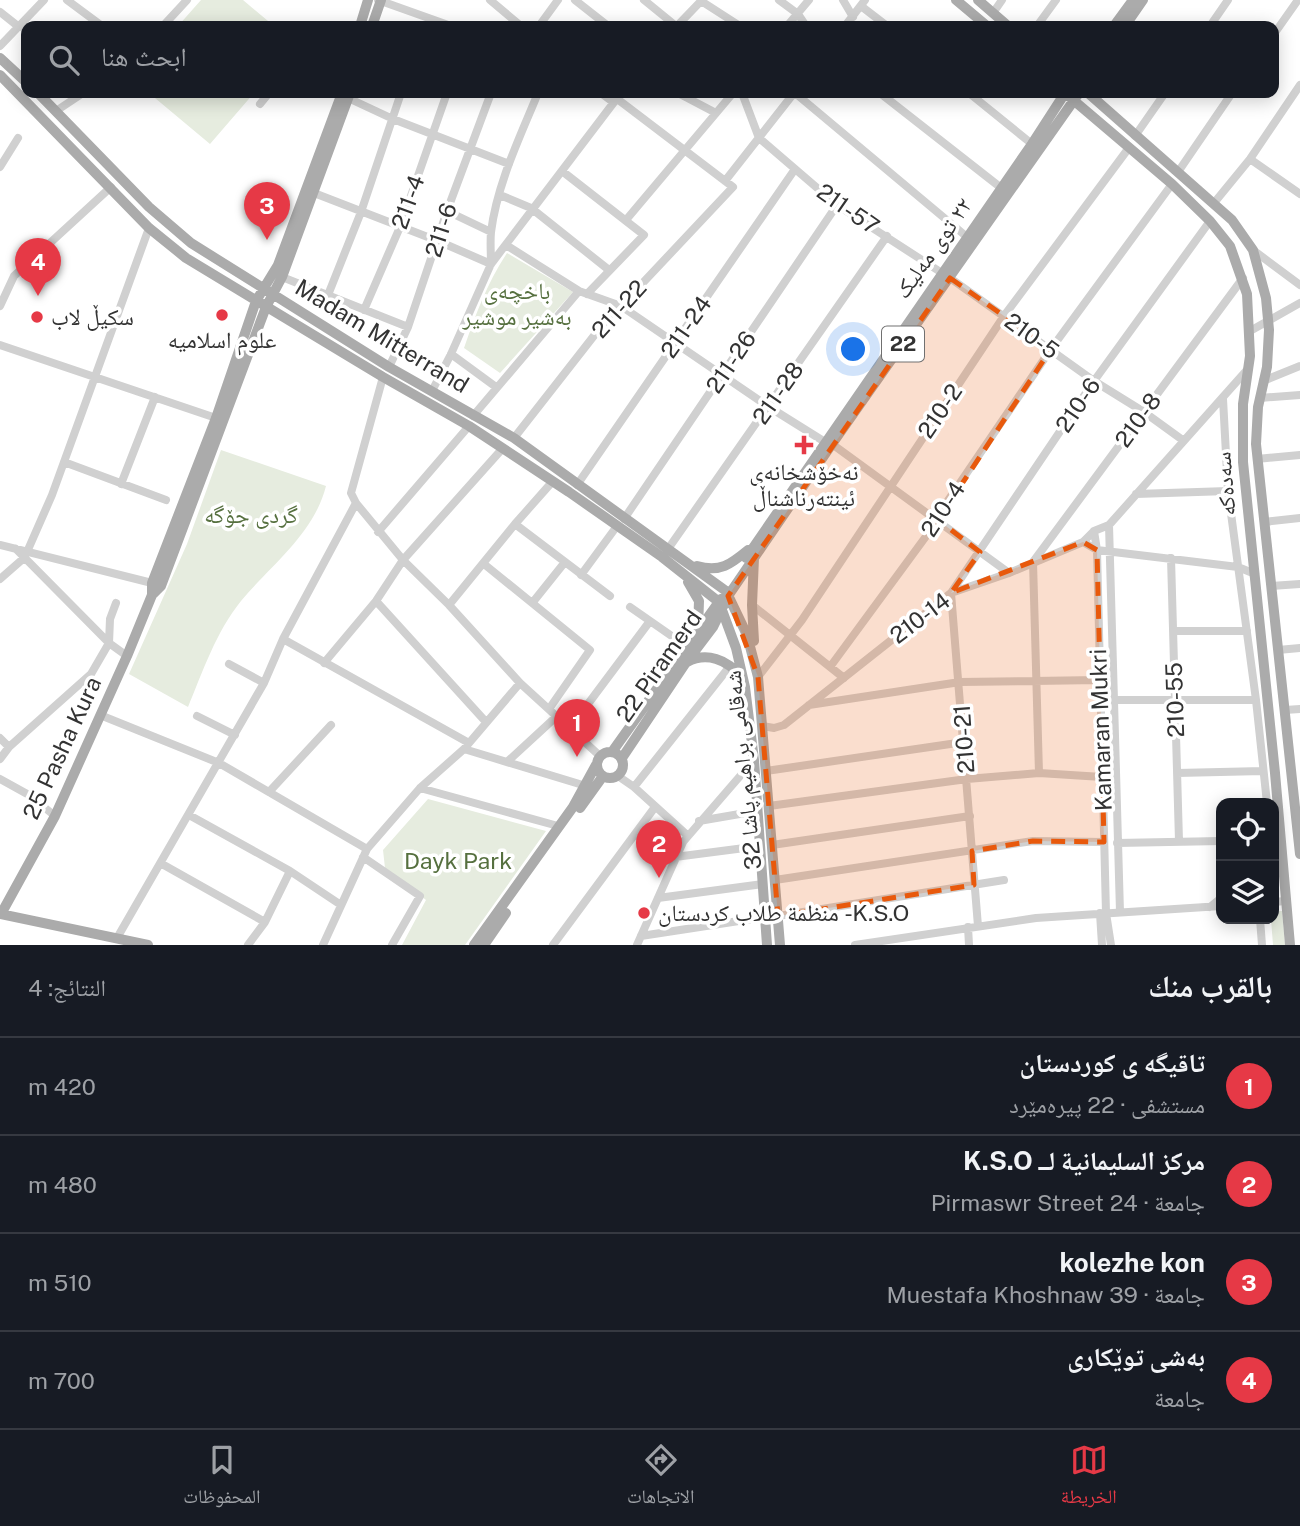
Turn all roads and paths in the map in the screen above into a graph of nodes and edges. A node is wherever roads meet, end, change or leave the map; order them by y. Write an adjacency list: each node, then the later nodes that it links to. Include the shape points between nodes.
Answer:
1 (44, 0): 27 (street)
2 (67, 0): 28 (street)
3 (187, 0): 29 (street)
4 (368, 0): 30 (main road)
5 (380, 0): 31 (main road); 32 (street)
6 (490, 0): 33 (street)
7 (558, 0): 34 (street)
8 (575, 0): 35 (street)
9 (644, 0): 36 (street)
10 (701, 0): 37 (street); 38 (street)
11 (779, 0): 25 (street)
12 (809, 0): 25 (street)
13 (843, 0): 26 (street)
14 (956, 0): 43 (main road)
15 (978, 0): 24 (main road)
16 (1002, 0): 24 (street)
17 (1056, 0): 45 (street)
18 (1133, 0): 46 (main road)
19 (1143, 0): 47 (main road)
20 (1228, 0): 48 (street)
21 (1298, 0): 50 (street)
22 (863, 3): 26 (street); 42 (street)
23 (0, 12): 49 (street)
24 (993, 13): 44 (main road)
25 (798, 14): 39 (street); 40 (street)
26 (853, 17): 41 (street)
27 (25, 21)
28 (95, 21)
29 (168, 21)
30 (362, 21)
31 (374, 21)
32 (422, 21)
33 (514, 21)
34 (543, 21)
35 (602, 21)
36 (671, 21)
37 (682, 21)
38 (732, 21)
39 (792, 21)
40 (803, 21)
41 (849, 21)
42 (882, 21)
43 (981, 21)
44 (1003, 21)
45 (1041, 21)
46 (1118, 21)
47 (1128, 21)
48 (1213, 21)
49 (19, 27): 51 (street)
50 (1279, 27)
51 (0, 46)
52 (0, 58): 54 (main road)
53 (0, 75): 56 (main road, Madam Mitterrand)
54 (21, 77)
55 (1300, 85): 94 (street)
56 (21, 96)
57 (23, 98): 102 (main road, Madam Mitterrand)
58 (43, 98): 83 (main road, Madam Mitterrand)
59 (76, 98): 83 (street)
60 (265, 98): 82 (street)
61 (341, 98): 128 (main road)
62 (342, 98): 105 (main road)
63 (351, 98): 85 (street)
64 (399, 98): 85 (street)
65 (445, 98): 86 (street, 211-4)
66 (489, 98): 91 (street, 211-6)
67 (536, 98): 95 (street)
68 (617, 98): 93 (street); 98 (street)
69 (688, 98): 84 (street)
70 (729, 98): 84 (street)
71 (743, 98): 89 (street)
72 (789, 98): 89 (street)
73 (797, 98): 118 (street)
74 (886, 98): 103 (street)
75 (975, 98): 90 (street)
76 (1068, 98): 90 (main road, ٢٢ توی مەلیک / 22)
77 (1068, 98): 124 (main road, ٢٢ توی مەلیک / 22)
78 (1075, 98): 92 (main road, سەدەکە)
79 (1093, 98): 87 (main road, سەدەکە)
80 (1162, 98): 87 (street)
81 (1229, 98): 99 (street)
82 (260, 104)
83 (56, 111): 128 (main road, Madam Mitterrand, via 149,207 181,234)
84 (716, 113): 93 (street)
85 (393, 119): 86 (street); 111 (street)
86 (432, 134): 91 (street); 114 (street, 211-4)
87 (1135, 136): 99 (main road, سەدەکە)
88 (18, 138): 96 (street)
89 (759, 138): 97 (street, 211-57); 100 (street)
90 (1032, 144): 103 (main road, ٢٢ توی مەلیک / 22)
91 (470, 149): 95 (street); 110 (street, 211-6)
92 (1128, 149): 101 (main road, سەدەکە); 136 (street, 210-2)
93 (686, 151): 100 (street); 112 (street)
94 (1250, 159): 104 (street); 107 (street)
95 (509, 164): 106 (street)
96 (0, 167)
97 (795, 169): 108 (street, 211-57); 140 (street, 211-24)
98 (562, 171): 109 (street); 112 (street)
99 (1178, 172): 107 (main road, سەدەکە)
100 (724, 181): 134 (street, 211-22, via 733,187)
101 (1172, 184): 113 (main road, سەدەکە); 142 (street, 210-4)
102 (111, 187): 115 (main road, Madam Mitterrand); 133 (street, via 13,276)
103 (1000, 187): 118 (main road, ٢٢ توی مەلیک / 22)
104 (1299, 191)
105 (314, 193): 111 (street); 125 (main road)
106 (500, 195): 109 (street); 116 (street)
107 (1214, 203): 121 (main road, سەدەکە)
108 (837, 205): 117 (street, 211-57); 147 (street, 211-26)
109 (531, 208): 120 (street); 123 (street)
110 (447, 211): 116 (street); 119 (street, 211-6)
111 (361, 212): 114 (street); 130 (street)
112 (625, 220): 123 (street, via 644,234)
113 (1210, 221): 126 (main road, سەدەکە, via 1230,246); 149 (street, 210-6)
114 (400, 227): 119 (street); 135 (street, 211-4)
115 (149, 228): 132 (main road, Madam Mitterrand, via 186,258); 148 (street)
116 (491, 232): 122 (street)
117 (887, 236): 124 (street, 211-57); 157 (street, 211-28)
118 (967, 237): 124 (main road, ٢٢ توی مەلیک / 22)
119 (438, 241): 122 (street); 138 (street, 211-6)
120 (506, 245): 122 (street); 129 (street)
121 (1253, 250): 127 (street); 137 (main road, سەدەکە)
122 (491, 264): 143 (street)
123 (610, 270): 129 (street)
124 (946, 275): 136 (street, 210-5); 163 (main road, ٢٢ توی مەلیک / 22)
125 (282, 277): 128 (main road); 130 (street)
126 (1243, 278): 139 (main road, سەدەکە); 158 (street, 210-8)
127 (1300, 285)
128 (269, 292): 132 (main road, 25 Pasha Kura); 146 (main road, Madam Mitterrand)
129 (583, 293): 134 (street); 151 (street)
130 (328, 295): 135 (street)
131 (1300, 303): 137 (street)
132 (261, 304): 146 (main road, Madam Mitterrand); 159 (main road, 25 Pasha Kura); 206 (main road, 25 Pasha Kura, via 161,586)
133 (0, 306)
134 (621, 306): 140 (street); 161 (street, 211-22)
135 (365, 310): 138 (street)
136 (1004, 316): 142 (street, 210-5); 171 (street, 210-2)
137 (1269, 320): 139 (street); 150 (main road, سەدەکە)
138 (408, 327): 146 (street, 211-6)
139 (1250, 331): 145 (main road, سەدەکە)
140 (675, 342): 147 (street); 170 (street, 211-24)
141 (0, 345): 148 (street)
142 (1051, 349): 149 (street, 210-5); 177 (street, 210-4)
143 (451, 354): 151 (street); 152 (street)
144 (1300, 366): 150 (street)
145 (1248, 369): 156 (street); 201 (main road, سەدەکە, via 1241,428)
146 (386, 372): 152 (main road, Madam Mitterrand); 160 (main road, Madam Mitterrand); 175 (street, 211-6, via 351,493)
147 (722, 375): 157 (street); 178 (street, 211-26)
148 (95, 377): 154 (street); 167 (street)
149 (1094, 381): 158 (street, 210-5); 189 (street, 210-6)
150 (1263, 381): 155 (main road, سەدەکە)
151 (496, 387): 160 (street)
152 (432, 391): 160 (main road, Madam Mitterrand)
153 (1300, 395): 155 (street)
154 (155, 397): 159 (street); 169 (street)
155 (1260, 398): 166 (main road, سەدەکە)
156 (1223, 399): 162 (street); 172 (street)
157 (769, 407): 163 (street); 187 (street, 211-28)
158 (1144, 412): 162 (street, 210-5); 196 (street, 210-8)
159 (216, 418): 206 (main road, 25 Pasha Kura)
160 (471, 421): 161 (main road, Madam Mitterrand); 164 (main road, Madam Mitterrand); 183 (street)
161 (514, 438): 170 (main road, Madam Mitterrand)
162 (1184, 442): 173 (street)
163 (828, 443): 171 (street); 185 (main road, ٢٢ توی مەلیک / 22); 192 (main road, ٢٢ توی مەلیک / 22)
164 (503, 448): 168 (main road, Madam Mitterrand); 194 (street)
165 (1300, 455): 166 (street)
166 (1257, 459): 179 (main road, سەدەکە)
167 (64, 462): 169 (street); 191 (street)
168 (553, 481): 178 (main road, Madam Mitterrand); 180 (street)
169 (121, 484): 174 (street)
170 (577, 485): 178 (main road, Madam Mitterrand)
171 (891, 485): 177 (street); 220 (street, 210-2)
172 (1228, 491): 173 (street); 199 (street)
173 (1136, 494): 181 (street)
174 (166, 500)
175 (356, 503): 183 (street); 221 (street)
176 (1300, 518): 179 (street)
177 (938, 520): 189 (street); 232 (street, 210-4)
178 (621, 522): 187 (main road, Madam Mitterrand); 197 (main road, Madam Mitterrand); 202 (street, 211-26)
179 (1264, 522): 205 (main road, سەدەکە)
180 (515, 524): 195 (street); 198 (street)
181 (1109, 525): 182 (street); 190 (street, Kamaran Mukri)
182 (1094, 531): 184 (street, 210-14); 188 (street, Kamaran Mukri)
183 (378, 532): 194 (street)
184 (1083, 542): 188 (street); 196 (street, 210-14)
185 (755, 543): 197 (main road, via 722,568); 209 (main road, ٢٢ توی مەلیک / 22)
186 (0, 545): 191 (street)
187 (668, 550): 197 (main road, Madam Mitterrand)
188 (1097, 550): 190 (street); 235 (street, Kamaran Mukri)
189 (980, 552): 200 (street); 207 (street, 210-6)
190 (1110, 552): 193 (street); 242 (street, Kamaran Mukri)
191 (26, 555): 203 (street); 206 (street); 222 (street)
192 (754, 558): 209 (main road, ٢٢ توی مەلیک / 22); 214 (main road)
193 (1171, 558): 199 (street); 218 (street, 210-55)
194 (403, 560): 210 (street); 213 (street)
195 (565, 562): 202 (street); 211 (street)
196 (1033, 562): 200 (street, 210-14); 236 (street)
197 (677, 563): 209 (main road); 217 (main road, via 698,597)
198 (484, 564): 211 (street); 213 (street)
199 (1238, 567): 201 (street); 219 (street)
200 (1009, 573): 207 (street, 210-14)
201 (1255, 574): 282 (main road, سەدەکە)
202 (581, 575): 208 (street)
203 (0, 579)
204 (1300, 584): 205 (street)
205 (1271, 586): 225 (main road, سەدەکە)
206 (152, 589): 226 (main road, 25 Pasha Kura)
207 (951, 593): 234 (street, 210-14); 237 (street, 210-21)
208 (610, 596)
209 (724, 600): 217 (main road); 227 (main road, شەقامی براهیم پاشا 32, via 747,635); 230 (main road, 22 Piramerd); 240 (main road, شەقامی براهیم پاشا 32)
210 (376, 601): 228 (street); 252 (street)
211 (533, 602): 246 (street, via 590,650)
212 (116, 603): 222 (street)
213 (449, 605): 239 (street)
214 (752, 605): 220 (street); 227 (main road)
215 (630, 607): 216 (street)
216 (650, 621): 223 (street); 255 (street)
217 (698, 629): 223 (main road)
218 (1173, 631): 219 (street); 244 (street, 210-55)
219 (1247, 631): 243 (street)
220 (790, 635): 232 (street); 233 (street, 210-2)
221 (283, 639): 228 (street); 238 (street)
222 (109, 643): 226 (street); 260 (street, via 91,674)
223 (686, 646): 261 (main road)
224 (1300, 648): 225 (street)
225 (1278, 650): 248 (main road, سەدەکە)
226 (127, 656): 249 (main road, 25 Pasha Kura)
227 (755, 662): 233 (main road, شەقامی براهیم پاشا 32)
228 (324, 663): 259 (street)
229 (229, 664): 238 (street)
230 (685, 664): 231 (main road, via 706,657); 261 (main road, 22 Piramerd)
231 (730, 666): 240 (main road); 278 (street)
232 (830, 667): 234 (street)
233 (758, 677): 254 (main road, شەقامی براهیم پاشا 32)
234 (844, 678): 245 (street, 210-14)
235 (1099, 680): 236 (street); 241 (street, Kamaran Mukri)
236 (1037, 681): 237 (street); 270 (street)
237 (960, 682): 245 (street); 258 (street, 210-21)
238 (264, 683): 256 (street)
239 (520, 683): 246 (street); 252 (street)
240 (745, 687): 263 (main road, شەقامی براهیم پاشا 32)
241 (1099, 690): 242 (street); 274 (street, Kamaran Mukri)
242 (1113, 695): 244 (street); 298 (street, Kamaran Mukri)
243 (1256, 700): 244 (street); 268 (street)
244 (1175, 701): 271 (street, 210-55)
245 (809, 705): 254 (street, 210-14, via 779,728)
246 (549, 709): 251 (street)
247 (1300, 709): 248 (street)
248 (1285, 710): 269 (main road, سەدەکە)
249 (100, 715): 266 (street); 290 (main road, 25 Pasha Kura)
250 (197, 716): 256 (street)
251 (557, 716): 255 (street); 265 (street)
252 (486, 722): 259 (street)
253 (331, 725): 280 (street)
254 (762, 726): 267 (main road, شەقامی براهیم پاشا 32)
255 (570, 728): 264 (street)
256 (235, 734): 266 (street)
257 (0, 738): 260 (street)
258 (964, 742): 267 (street); 276 (street, 210-21)
259 (466, 746): 265 (street); 279 (street)
260 (9, 747): 262 (street)
261 (617, 755): 264 (main road); 273 (main road, via 622,769)
262 (0, 759)
263 (754, 760): 287 (main road, شەقامی براهیم پاشا 32); 291 (street)
264 (598, 761): 272 (main road); 277 (main road)
265 (508, 762): 277 (street)
266 (219, 763): 280 (street); 288 (street)
267 (766, 771): 285 (main road, شەقامی براهیم پاشا 32)
268 (1264, 771): 271 (street); 281 (street)
269 (1296, 772): 283 (main road, سەدەکە)
270 (1039, 773): 274 (street); 276 (street)
271 (1177, 773): 295 (street, 210-55)
272 (603, 776): 273 (main road); 334 (main road)
273 (618, 776): 278 (street)
274 (1102, 778): 297 (street, Kamaran Mukri)
275 (0, 779): 290 (street)
276 (967, 779): 285 (street); 289 (street, 210-21)
277 (586, 786): 292 (main road)
278 (634, 787): 286 (street)
279 (420, 788): 292 (street); 302 (street)
280 (269, 792): 302 (street)
281 (1271, 798)
282 (1272, 798)
283 (1294, 801): 284 (main road); 293 (main road, سەدەکە)
284 (1279, 802)
285 (769, 806): 299 (main road, شەقامی براهیم پاشا 32)
286 (655, 807): 294 (street); 335 (street)
287 (757, 811): 291 (street); 300 (main road, شەقامی براهیم پاشا 32)
288 (189, 815): 306 (street); 307 (street)
289 (970, 816): 299 (street); 301 (street, 210-21)
290 (55, 817): 320 (main road, 25 Pasha Kura)
291 (699, 821): 294 (street)
292 (558, 826): 333 (main road)
293 (1299, 833): 303 (main road, سەدەکە)
294 (687, 835): 304 (street)
295 (1179, 841): 296 (street); 298 (street)
296 (1216, 841)
297 (1104, 842): 301 (street, via 1033,841); 319 (street, Kamaran Mukri)
298 (1117, 843): 318 (street, Kamaran Mukri)
299 (772, 845): 308 (main road, شەقامی براهیم پاشا 32)
300 (760, 846): 304 (street); 310 (main road, شەقامی براهیم پاشا 32)
301 (972, 851): 308 (street); 311 (street, 210-21)
302 (365, 853): 315 (street); 332 (street, via 420,896)
303 (1300, 854)
304 (675, 857): 312 (street)
305 (1277, 861): 313 (main road, سەدەکە)
306 (162, 863): 323 (street); 328 (street)
307 (290, 871): 315 (street); 323 (street)
308 (775, 880): 321 (main road, شەقامی براهیم پاشا 32)
309 (1004, 880): 311 (street)
310 (763, 884): 312 (street); 322 (main road, شەقامی براهیم پاشا 32)
311 (974, 885): 321 (street); 325 (street, 210-21)
312 (657, 898): 327 (street)
313 (1280, 901): 344 (main road, سەدەکە)
314 (1216, 902): 317 (street)
315 (341, 905): 331 (street)
316 (1216, 906): 317 (street)
317 (1210, 907): 318 (street)
318 (1119, 912): 319 (street)
319 (1103, 913): 325 (street); 341 (street, Kamaran Mukri); 342 (street, Kamaran Mukri)
320 (0, 914): 328 (main road)
321 (778, 916): 338 (main road, شەقامی براهیم پاشا 32)
322 (765, 917): 327 (street); 337 (main road, شەقامی براهیم پاشا 32)
323 (265, 922): 330 (street)
324 (1260, 924): 343 (street)
325 (978, 926): 326 (street)
326 (968, 927): 339 (street); 340 (street)
327 (641, 936): 336 (street)
328 (117, 938): 329 (main road)
329 (148, 945)
330 (248, 945)
331 (323, 945)
332 (392, 945)
333 (474, 945)
334 (484, 945)
335 (553, 945)
336 (637, 945)
337 (767, 945)
338 (780, 945)
339 (855, 945)
340 (969, 945)
341 (1102, 945)
342 (1111, 945)
343 (1262, 945)
344 (1290, 945)

